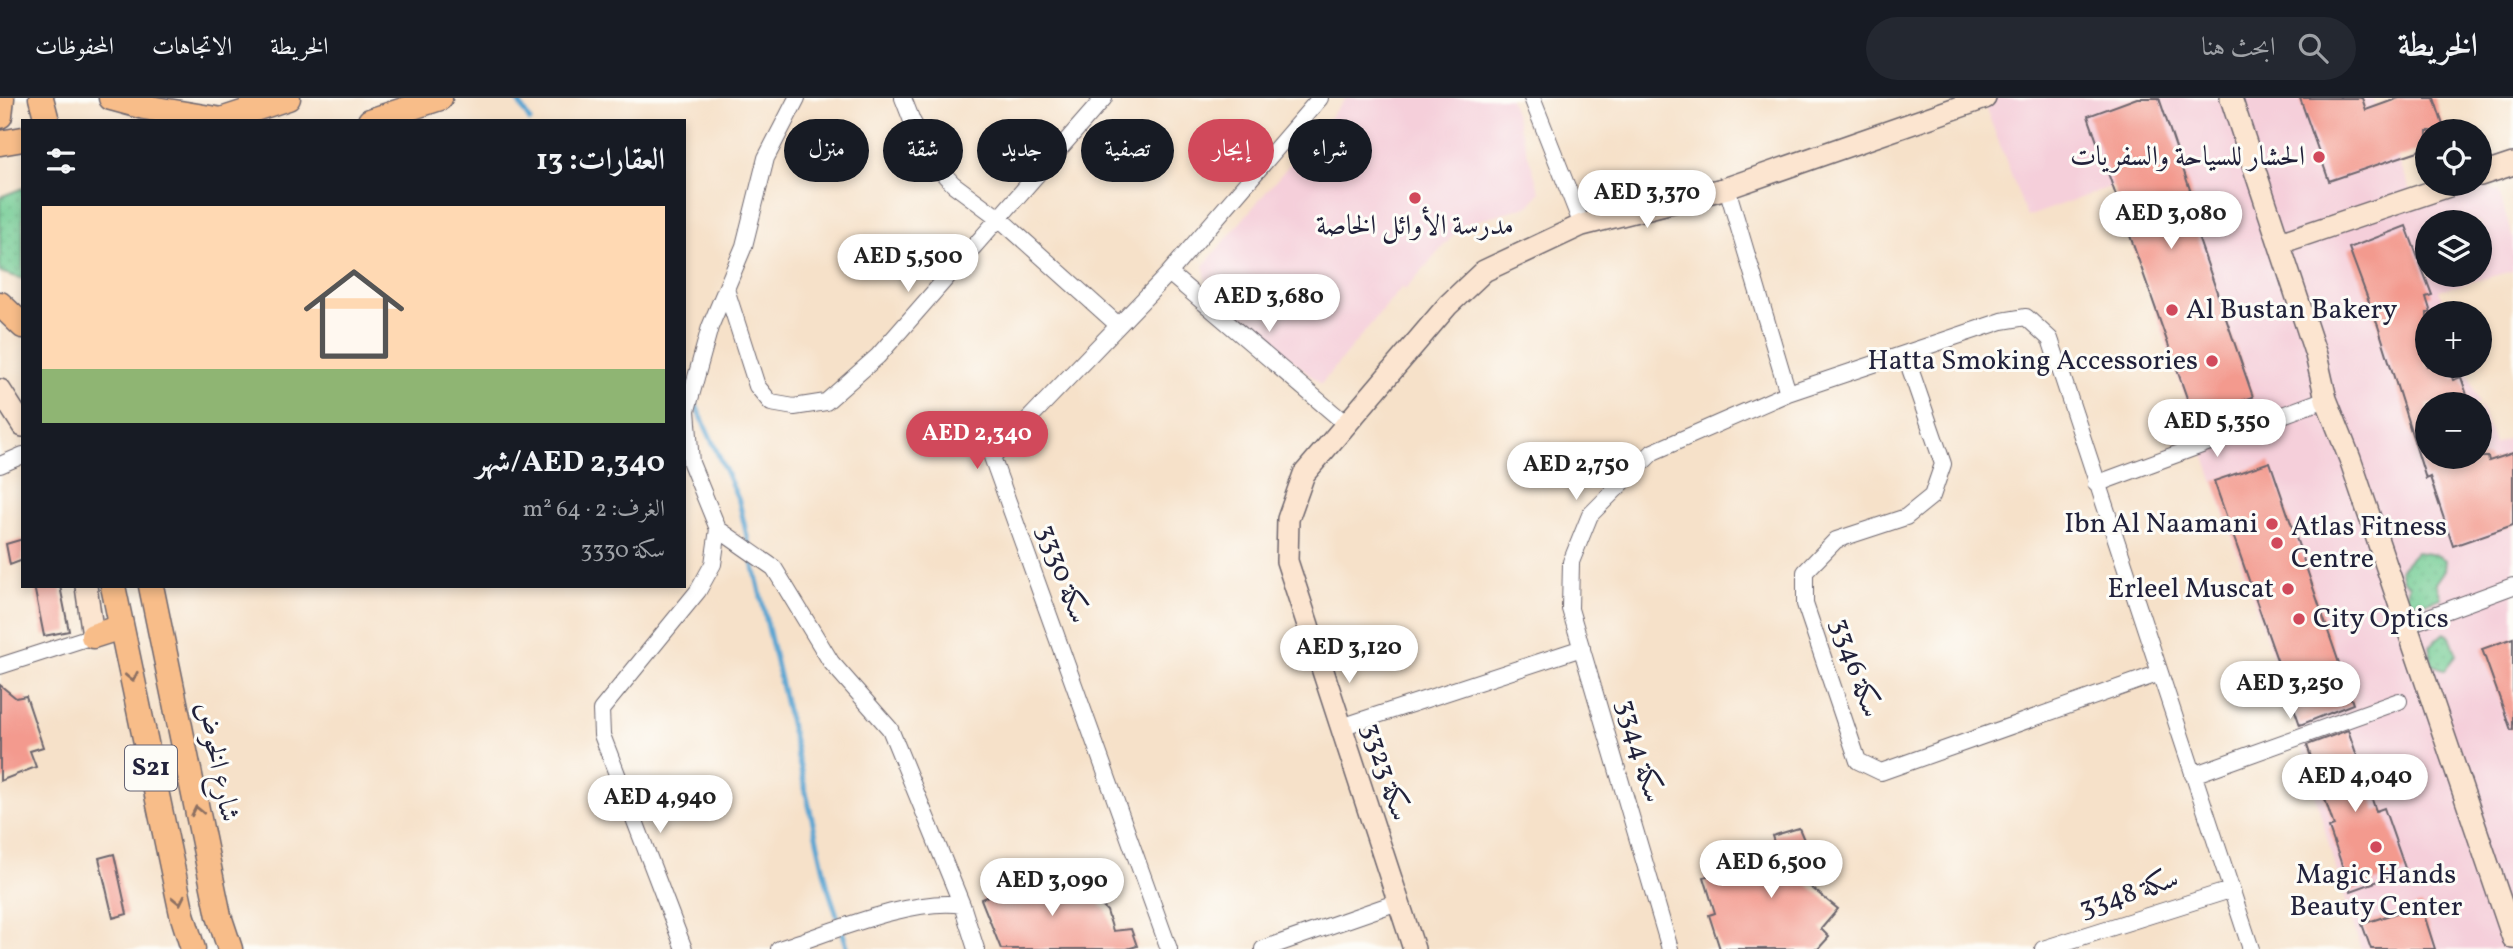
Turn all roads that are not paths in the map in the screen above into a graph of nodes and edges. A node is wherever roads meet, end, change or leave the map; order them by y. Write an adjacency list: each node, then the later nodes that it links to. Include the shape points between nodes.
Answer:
1 (2, 98): 13 (main road)
2 (41, 98): 14 (main road)
3 (111, 98): 15 (main road)
4 (288, 98): 16 (main road)
5 (440, 98): 17 (main road)
6 (797, 98): 28 (street, via 766,158 744,246)
7 (903, 98): 24 (street, via 940,170)
8 (1104, 98): 24 (street)
9 (1320, 98): 27 (street, سكة 3330)
10 (1532, 98): 25 (street)
11 (2231, 98): 26 (street)
12 (1973, 100): 22 (street, سكة 3323)
13 (0, 116)
14 (46, 119)
15 (214, 119)
16 (223, 119)
17 (376, 119)
18 (21, 139): 19 (main road)
19 (0, 143)
20 (2512, 167): 21 (street)
21 (2492, 172)
22 (1727, 188): 25 (street, سكة 3323); 36 (street)
23 (2419, 196): 26 (street)
24 (1000, 219): 28 (street, via 878,356 826,402 794,407 771,403 757,386); 33 (street)
25 (1582, 225): 39 (street, سكة 3323, via 1484,271 1448,305)
26 (2280, 243): 37 (street)
27 (1169, 273): 33 (street, سكة 3330); 39 (street)
28 (726, 289): 43 (street, via 710,327 687,410 691,463)
29 (0, 297): 30 (main road)
30 (21, 302)
31 (0, 304): 32 (main road)
32 (21, 324)
33 (1118, 325): 68 (street, سكة 3330, via 992,457)
34 (1905, 354): 36 (street, سكة 3344); 42 (street, سكة 3344, via 2026,317 2050,339); 55 (street, سكة 3346, via 1943,464 1932,496 1906,517 1836,540 1805,572 1805,604 1858,761 1881,772)
35 (0, 390): 38 (street)
36 (1788, 393): 53 (street, سكة 3344, via 1653,452 1590,515 1571,562 1570,608)
37 (2326, 399): 42 (street); 50 (street)
38 (21, 423)
39 (1346, 424): 57 (street, سكة 3323, via 1304,474 1288,519 1287,561)
40 (21, 456): 41 (street)
41 (0, 465)
42 (2096, 484): 55 (street)
43 (701, 487): 44 (street); 45 (street)
44 (686, 491)
45 (718, 529): 61 (street, via 774,568 831,662 890,729); 65 (street, via 713,564 698,592 601,710 601,735)
46 (2513, 586): 50 (street)
47 (86, 588): 52 (street)
48 (113, 588): 51 (main road, S21)
49 (150, 588): 64 (main road, شارع الخوض / S21, one-way to 49, via 219,916)
50 (2407, 625): 62 (street)
51 (121, 627): 52 (main road); 63 (main road, S21, one-way to 63)
52 (93, 636): 54 (street)
53 (1582, 648): 57 (street); 71 (street, سكة 3344)
54 (0, 666)
55 (2160, 673): 58 (street)
56 (2399, 701): 58 (street)
57 (1340, 727): 60 (street, سكة 3323)
58 (2193, 775): 59 (street)
59 (2230, 890): 72 (street, سكة 3348); 73 (street)
60 (1398, 902): 69 (street); 70 (street, سكة 3323)
61 (962, 905): 66 (street, via 944,902 909,908); 67 (street)
62 (2513, 938)
63 (193, 949)
64 (230, 949)
65 (684, 949)
66 (779, 949)
67 (976, 949)
68 (1169, 949)
69 (1264, 949)
70 (1414, 949)
71 (1670, 949)
72 (2043, 949)
73 (2251, 949)

